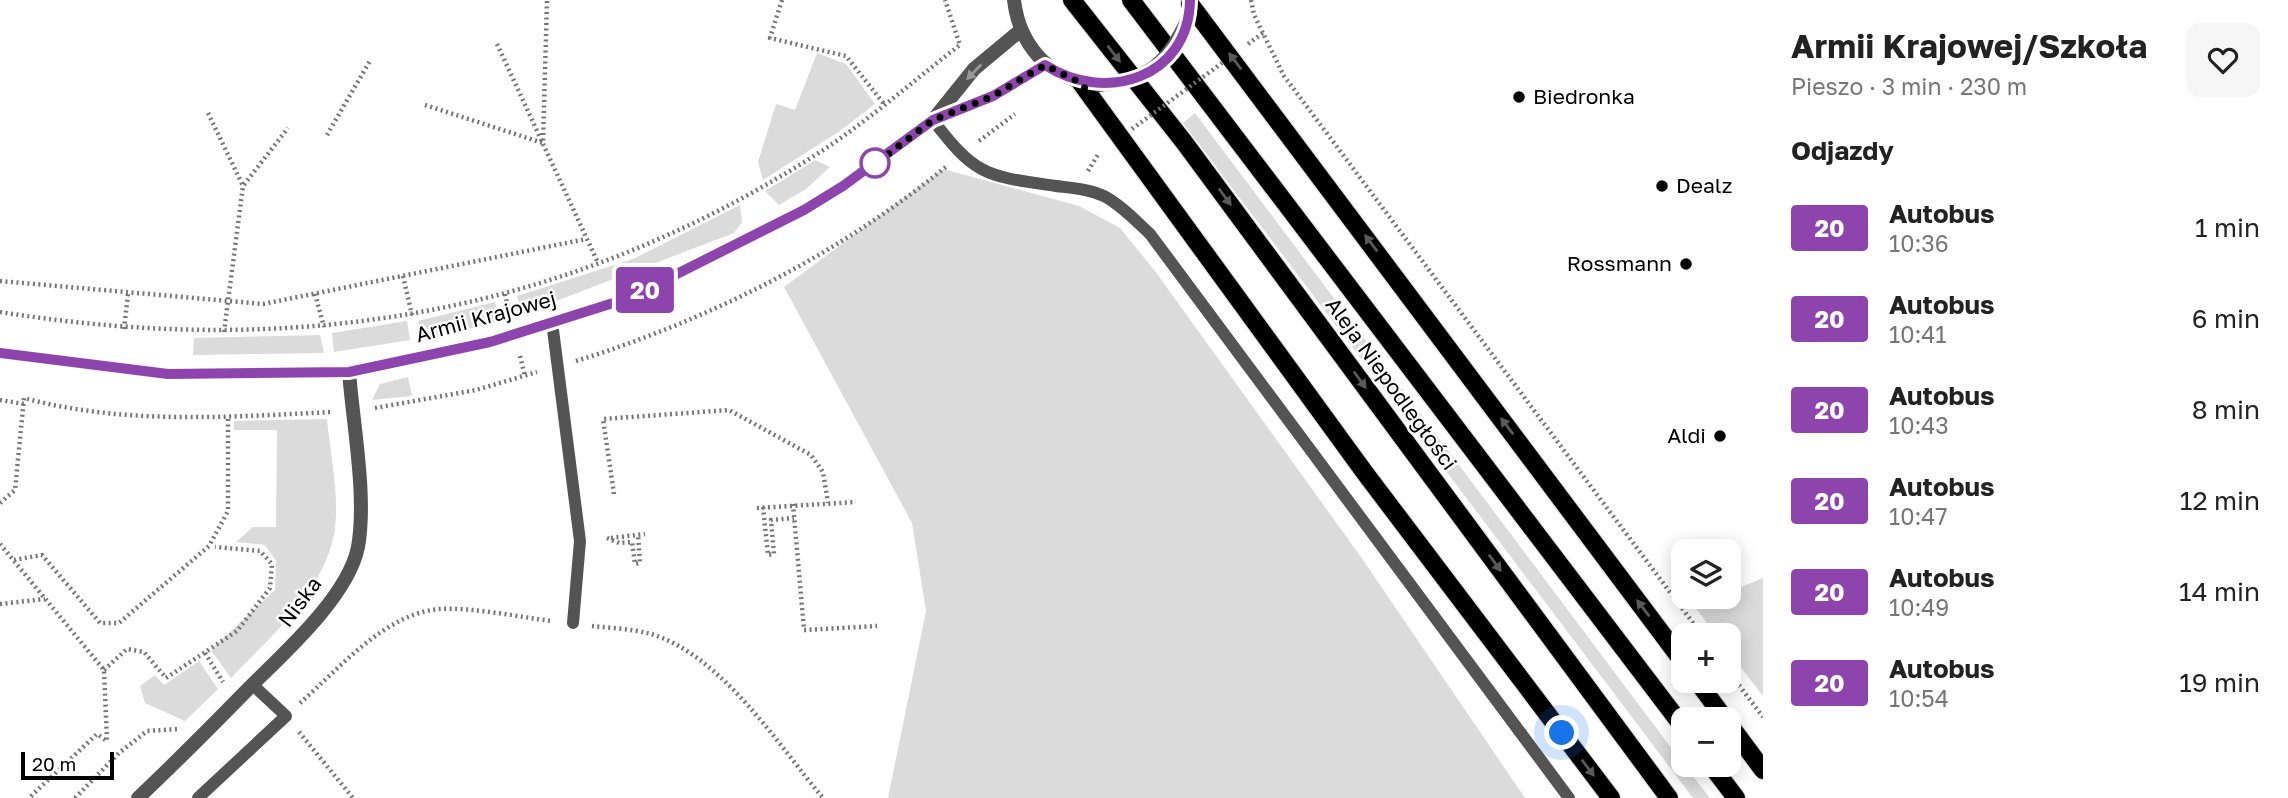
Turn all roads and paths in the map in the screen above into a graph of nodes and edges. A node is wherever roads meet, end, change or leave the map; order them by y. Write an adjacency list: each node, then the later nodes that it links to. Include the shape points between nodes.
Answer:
1 (782, 0): 15 (path, via 770,38 845,56)
2 (946, 0): 15 (path, via 960,44)
3 (1014, 0): 9 (street)
4 (1072, 0): 90 (main road, Aleja Niepodległości, one-way to 90, via 1184,142)
5 (1131, 0): 74 (main road, Aleja Niepodległości)
6 (1251, 0): 64 (path, via 1284,76)
7 (547, 1): 23 (path)
8 (1190, 7): 14 (street, bridge, via 1176,46 1156,68 1129,81); 66 (main road, one-way to 8)
9 (1020, 30): 13 (street); 19 (street, Armii Krajowej, one-way to 19, via 974,69)
10 (497, 44): 23 (path)
11 (371, 59): 22 (path)
12 (1222, 63): 21 (path, bridge)
13 (1045, 65): 14 (street); 19 (street, Armii Krajowej, via 993,96)
14 (1081, 83): 89 (main road, one-way to 89)
15 (884, 103): 29 (path, via 820,153 752,194 631,253)
16 (425, 105): 23 (path)
17 (208, 113): 27 (path)
18 (1015, 114): 24 (path)
19 (933, 120): 24 (lane); 37 (street, Armii Krajowej, via 804,210 629,298)
20 (288, 128): 27 (path)
21 (1132, 129)
22 (327, 135)
23 (543, 143): 28 (path)
24 (960, 155): 25 (path); 88 (lane, via 992,175 1104,196 1150,234)
25 (943, 169): 26 (path); 42 (path, via 824,255 704,313)
26 (953, 175)
27 (243, 186): 34 (path)
28 (586, 239): 29 (path); 30 (path)
29 (598, 263): 36 (path, via 505,294)
30 (403, 276): 33 (path); 36 (path)
31 (0, 281): 32 (path)
32 (128, 294): 34 (path); 39 (path)
33 (315, 294): 34 (path, via 263,304); 38 (path)
34 (227, 303): 40 (path)
35 (0, 312): 39 (path)
36 (412, 315): 38 (path)
37 (552, 322): 42 (lane); 43 (street, Armii Krajowej, via 490,342)
38 (324, 327): 40 (path)
39 (124, 328): 40 (path)
40 (224, 332)
41 (0, 353): 43 (street, Armii Krajowej, via 168,374)
42 (558, 366): 46 (path, via 476,390); 63 (lane, via 580,541)
43 (349, 372): 46 (street, Niska)
44 (0, 400): 45 (path)
45 (24, 404): 48 (path, via 24,398 61,408); 52 (path, via 15,490)
46 (352, 411): 47 (path); 69 (street, Niska, via 359,486 358,548 326,609)
47 (330, 412): 48 (path); 49 (path)
48 (228, 419): 60 (path, via 228,511 209,546 119,623 100,624 42,555)
49 (331, 425)
50 (614, 494): 53 (path, via 603,419 729,410 811,456 823,472)
51 (856, 502): 53 (path)
52 (0, 503)
53 (828, 503): 54 (path)
54 (793, 505): 55 (path); 55 (path, via 760,507 768,555 774,554 771,520)
55 (794, 518): 65 (path, via 804,630)
56 (621, 536): 57 (path, via 641,534 640,563 635,564 632,542)
57 (607, 538)
58 (0, 544): 60 (path)
59 (215, 547): 67 (path, via 260,551 272,564 270,588 237,631)
60 (13, 560): 61 (path)
61 (46, 599): 62 (path); 68 (path)
62 (0, 604)
63 (573, 623): 75 (path, via 441,609 416,614 398,620 372,640); 87 (path, via 651,634 697,656 731,688)
64 (1693, 623)
65 (877, 625)
66 (1671, 646)
67 (205, 653): 68 (path, via 166,678 144,652 127,649); 71 (path)
68 (104, 670): 82 (path, via 107,741 97,734)
69 (253, 685): 75 (lane); 84 (street, Niska)
70 (1741, 687): 76 (path)
71 (228, 690)
72 (1706, 693): 73 (main road)
73 (1717, 707)
74 (1671, 712)
75 (286, 716): 85 (lane)
76 (1763, 717)
77 (191, 728): 83 (path, via 147,731)
78 (305, 740): 86 (path)
79 (1741, 740): 80 (main road)
80 (1763, 770)
81 (1720, 777): 91 (main road)
82 (29, 798)
83 (75, 798)
84 (138, 798)
85 (198, 798)
86 (353, 798)
87 (823, 798)
88 (1569, 798)
89 (1611, 798)
90 (1669, 798)
91 (1736, 798)

